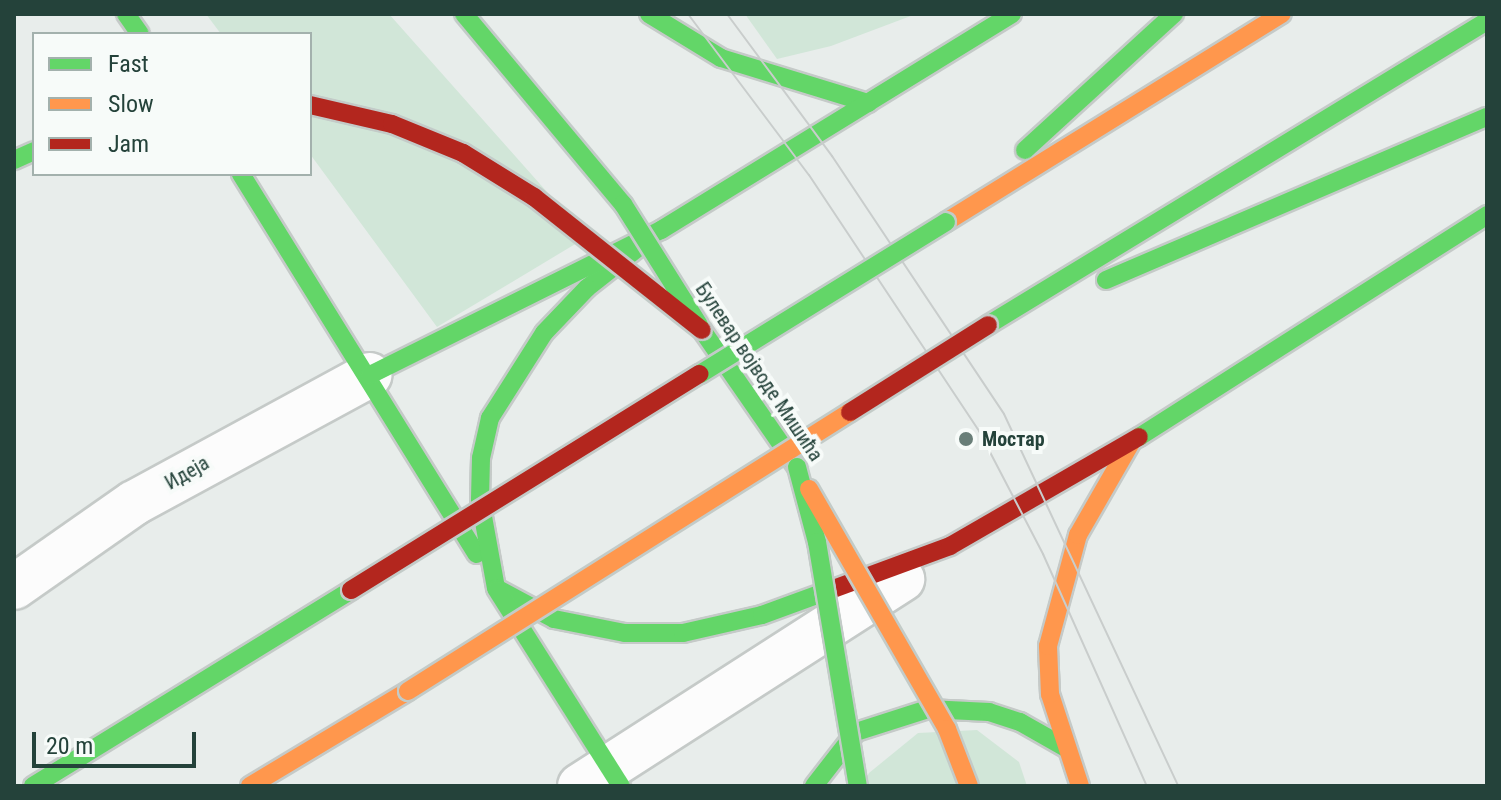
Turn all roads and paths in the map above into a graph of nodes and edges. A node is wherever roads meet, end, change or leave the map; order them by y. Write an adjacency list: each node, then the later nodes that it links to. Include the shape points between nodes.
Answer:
1 (126, 14): 8 (main road)
2 (464, 14): 19 (main road, Булевар војводе Мишића, bridge, via 623,204)
3 (649, 14): 9 (main road, via 721,58)
4 (1012, 14): 9 (main road)
5 (1174, 14): 14 (main road)
6 (1282, 14): 14 (main road)
7 (1487, 21): 18 (main road)
8 (139, 32)
9 (868, 103): 15 (main road)
10 (312, 105): 19 (main road, bridge, via 392,124 463,153 534,197)
11 (1487, 117): 18 (main road, via 1090,287)
12 (242, 176): 20 (main road)
13 (1487, 215): 17 (main road)
14 (946, 222): 28 (main road, bridge)
15 (661, 230): 20 (main road); 25 (main road, via 587,288 544,333 490,418 481,458 480,500)
16 (1460, 259): 17 (main road)
17 (1391, 277): 21 (main road)
18 (988, 325): 29 (main road, bridge)
19 (702, 330): 22 (main road, Булевар војводе Мишића, bridge)
20 (370, 375): 24 (street, Идеја, via 134,503); 25 (main road)
21 (1132, 441): 23 (main road); 26 (main road, via 1078,535 1055,607 1048,646 1050,694)
22 (797, 467): 31 (main road, bridge, via 817,542); 32 (main road, Булевар војводе Мишића, bridge, via 947,729)
23 (950, 546): 25 (main road, via 762,615 683,633 625,633 554,619); 27 (street)
24 (14, 587)
25 (496, 588): 27 (main road)
26 (1066, 748): 30 (main road, via 1020,722 989,712 928,709 856,732); 33 (main road)
27 (604, 780)
28 (33, 786)
29 (250, 786)
30 (814, 786)
31 (858, 786)
32 (969, 786)
33 (1080, 786)

